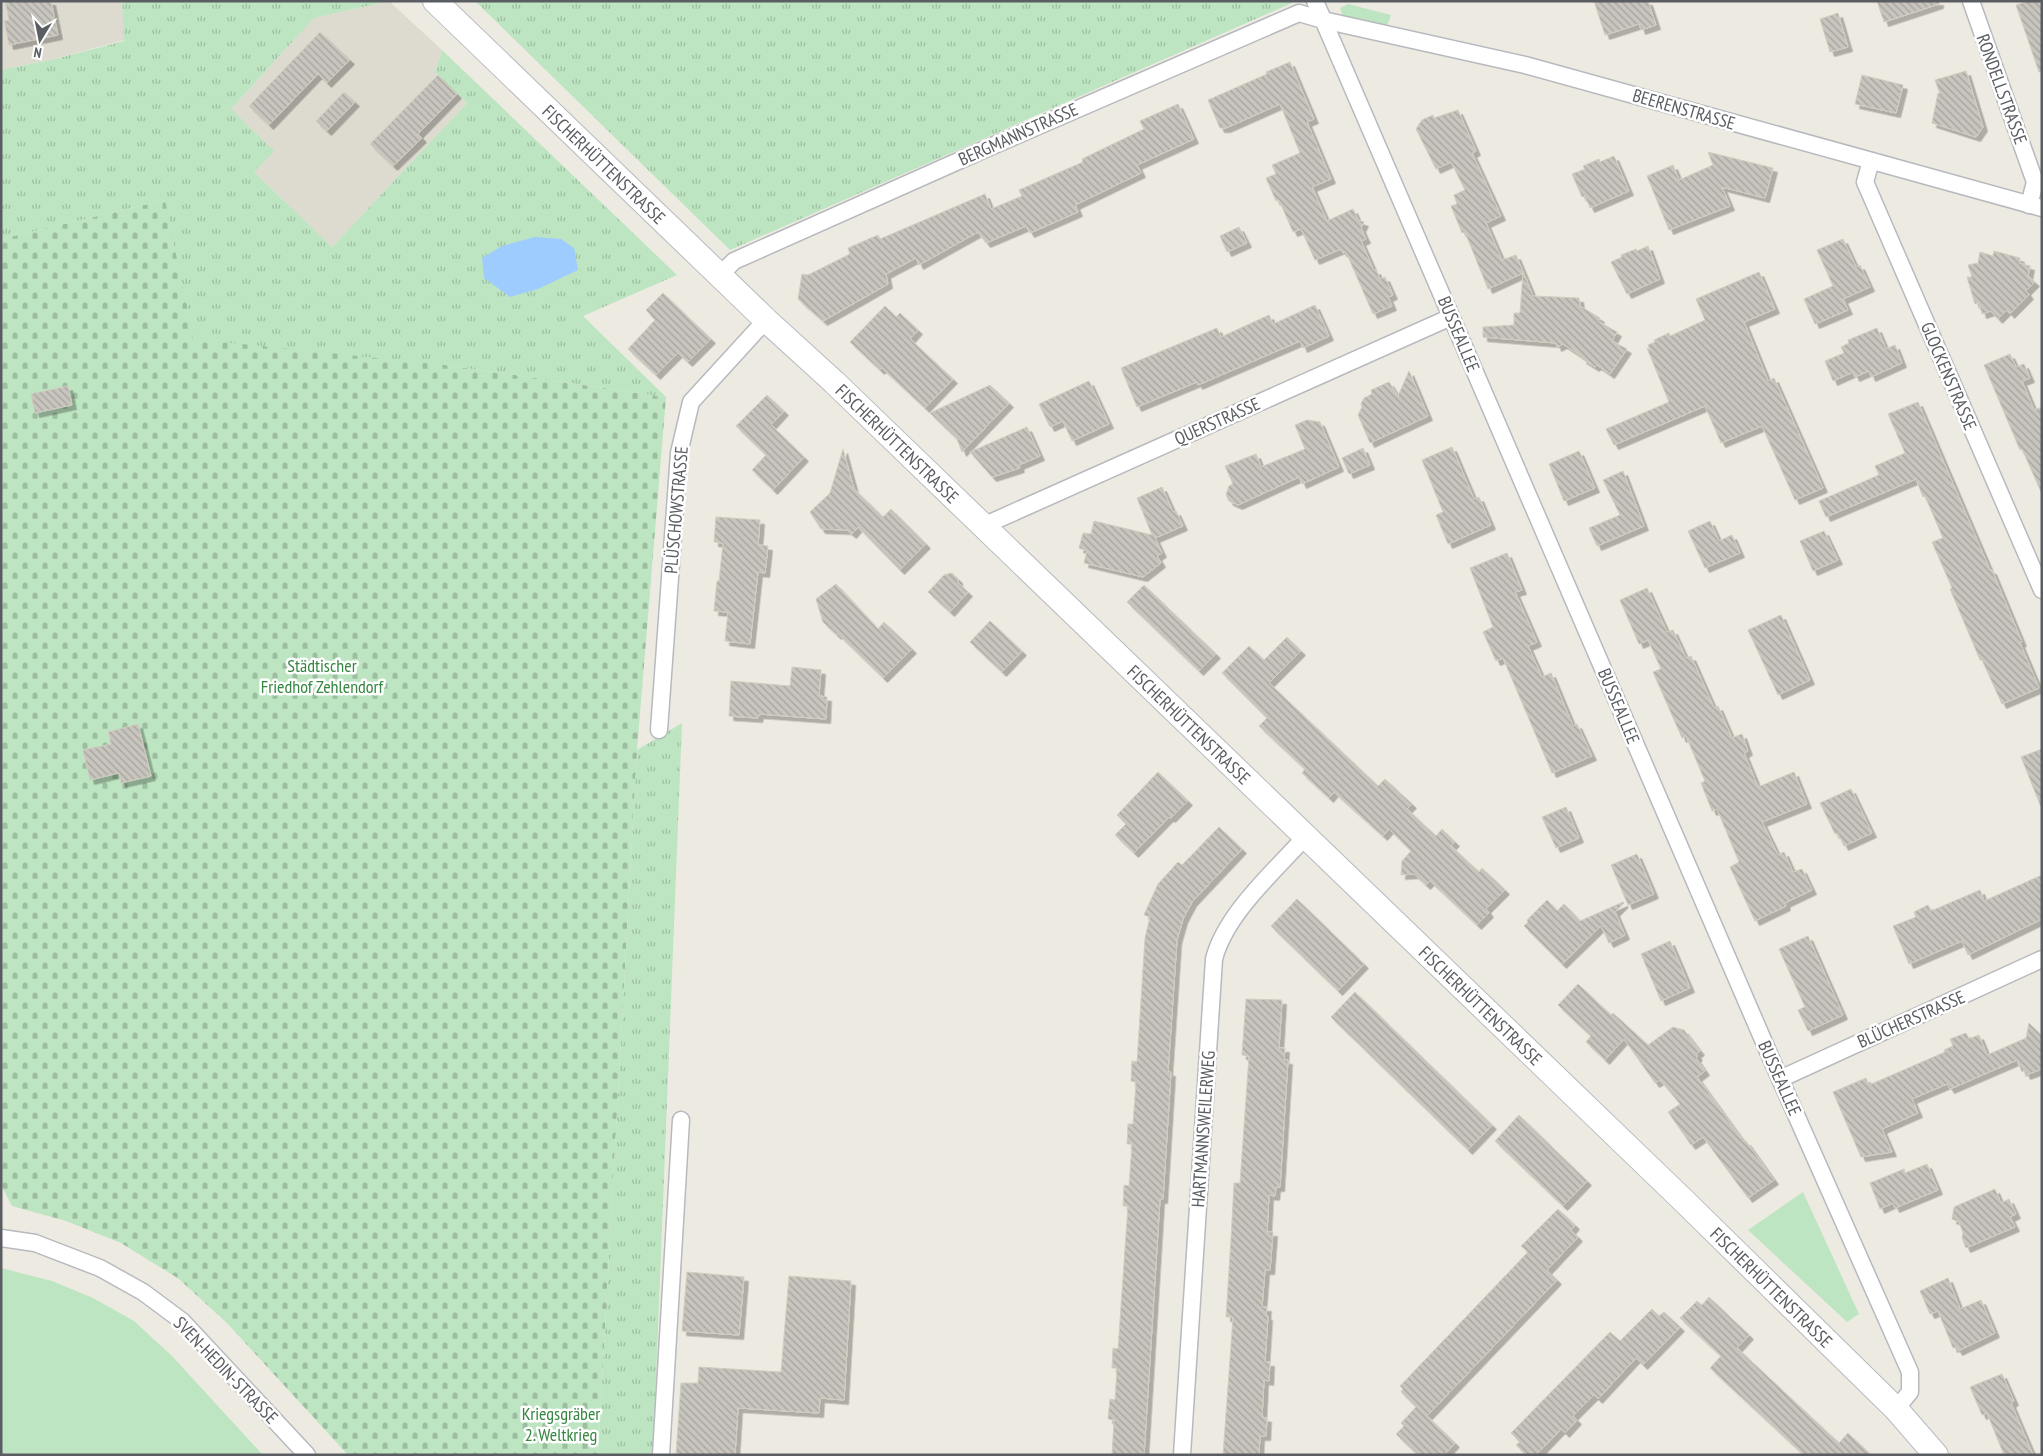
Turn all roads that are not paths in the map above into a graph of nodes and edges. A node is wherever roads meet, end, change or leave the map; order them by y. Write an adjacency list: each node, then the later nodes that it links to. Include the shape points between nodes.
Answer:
1 (435, 1): 7 (street, FISCHERHÜTTENSTRASSE)
2 (1315, 1): 4 (street, BUSSEALLEE)
3 (1971, 1): 6 (street, RONDELLSTRASSE, via 2035,182)
4 (1323, 20): 5 (street, BEERENSTRASSE, via 1525,65); 7 (street, BERGMANNSTRASSE, via 1299,12 734,262); 8 (street, BUSSEALLEE)
5 (1870, 161): 6 (street, BEERENSTRASSE); 11 (street, GLOCKENSTRASSE, via 1865,182)
6 (2036, 207)
7 (720, 275): 9 (street, FISCHERHÜTTENSTRASSE)
8 (1451, 317): 10 (street, QUERSTRASSE); 15 (street, BUSSEALLEE)
9 (766, 320): 10 (street, FISCHERHÜTTENSTRASSE); 12 (street, PLÜSCHOWSTRASSE, via 691,402 679,453)
10 (983, 526): 13 (street, FISCHERHÜTTENSTRASSE)
11 (2042, 590)
12 (660, 730)
13 (1306, 836): 18 (street, FISCHERHÜTTENSTRASSE); 21 (street, HARTMANNSWEILERWEG, via 1236,913 1218,943 1214,959)
14 (2042, 960): 15 (street, BLÜCHERSTRASSE)
15 (1780, 1078): 18 (street, BUSSEALLEE, via 1910,1372 1910,1392)
16 (681, 1120): 20 (street)
17 (1, 1238): 19 (street, SVEN-HEDIN-STRASSE, via 34,1243 100,1268 143,1292 182,1321)
18 (1896, 1408): 22 (street, FISCHERHÜTTENSTRASSE)
19 (307, 1455)
20 (662, 1455)
21 (1182, 1455)
22 (1936, 1455)

